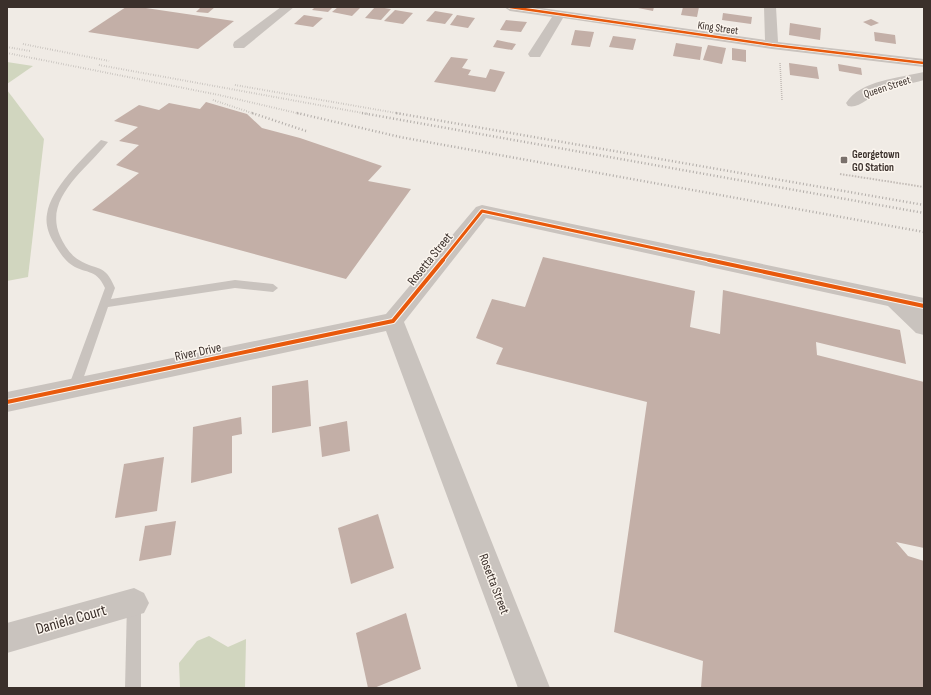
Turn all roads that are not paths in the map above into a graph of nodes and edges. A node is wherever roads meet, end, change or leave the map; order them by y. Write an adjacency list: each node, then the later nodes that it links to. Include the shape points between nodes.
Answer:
1 (288, 7): 6 (street)
2 (516, 7): 4 (street, King Street)
3 (770, 7): 5 (street)
4 (560, 14): 5 (street, King Street); 7 (street)
5 (772, 44): 8 (street, King Street)
6 (239, 45)
7 (535, 54)
8 (924, 63)
9 (924, 76): 10 (street, Queen Street, via 872,90 856,98)
10 (853, 103)
11 (104, 142): 14 (lane, via 86,160 60,194 51,214 54,233 73,261 96,269 106,276 110,288)
12 (273, 288): 14 (lane, via 235,284)
13 (894, 299): 15 (street); 16 (street, Rosetta Street, via 482,211); 17 (street)
14 (104, 304): 18 (lane)
15 (924, 306)
16 (393, 321): 18 (street, River Drive); 23 (street, Rosetta Street)
17 (924, 327)
18 (74, 388): 19 (street, River Drive)
19 (7, 402)
20 (134, 603): 21 (street, Daniela Court); 22 (lane)
21 (7, 638)
22 (133, 688)
23 (534, 688)

